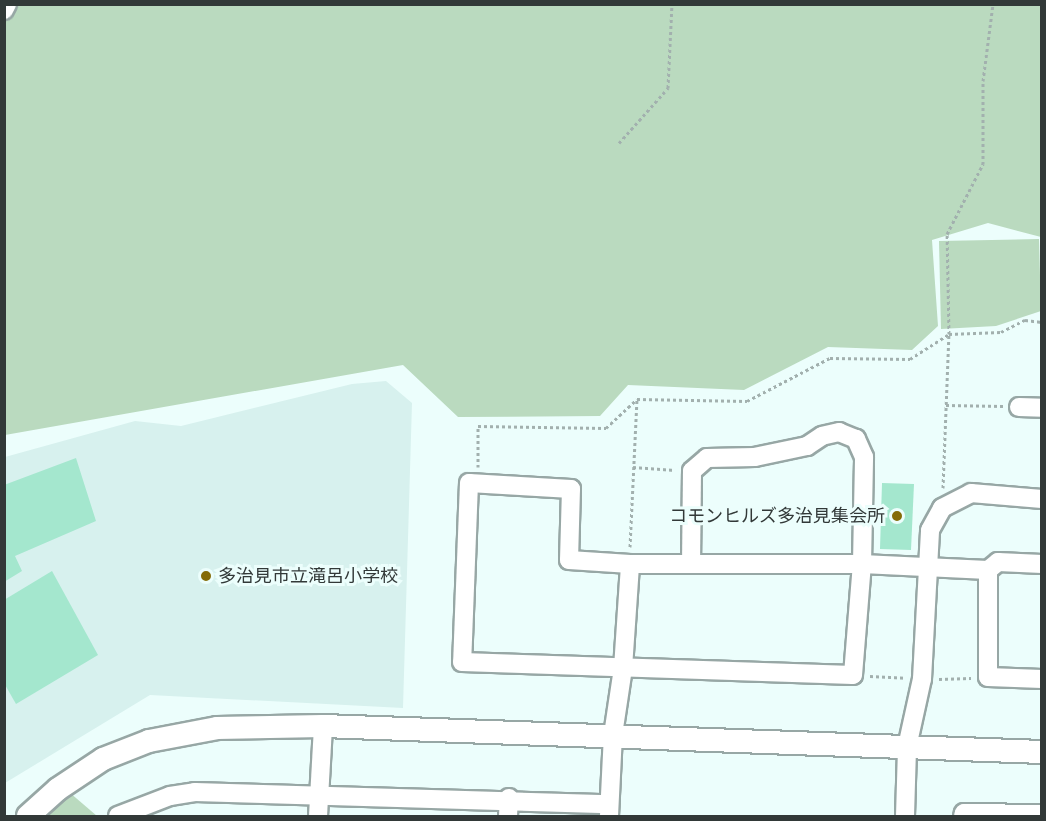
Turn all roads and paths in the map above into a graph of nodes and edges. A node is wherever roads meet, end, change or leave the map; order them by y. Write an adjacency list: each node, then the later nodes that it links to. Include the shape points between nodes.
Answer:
1 (8, 4): 4 (street)
2 (672, 4): 5 (path, via 668,87)
3 (993, 4): 7 (path, via 983,81 983,164 947,234)
4 (4, 10)
5 (619, 143)
6 (1041, 322): 7 (path, via 1025,320 1001,332)
7 (949, 334): 8 (path, via 910,359 830,358 747,401); 9 (path)
8 (637, 399): 12 (path); 14 (path, via 606,428 478,426)
9 (946, 405): 10 (path); 16 (path)
10 (1019, 406): 11 (street)
11 (1041, 408)
12 (633, 467): 13 (path); 17 (path)
13 (692, 471): 18 (street); 19 (street, via 707,458 755,457 807,446 822,436 839,432 856,439 864,457)
14 (478, 484): 17 (street, via 571,489 568,560); 23 (street, via 469,483 462,662)
15 (1041, 499): 16 (street, via 971,493)
16 (942, 508): 21 (street, via 930,530)
17 (630, 564): 18 (street); 23 (street)
18 (691, 564): 19 (street)
19 (862, 564): 21 (street); 23 (street, via 853,675)
20 (1041, 564): 22 (street, via 998,562)
21 (927, 568): 22 (street); 27 (street, via 922,680)
22 (988, 570): 24 (street, via 988,677)
23 (623, 669): 26 (street)
24 (1041, 679)
25 (323, 726): 26 (street); 29 (street); 33 (street, via 217,728 149,741 103,759 58,789)
26 (613, 735): 27 (street); 31 (street)
27 (907, 747): 28 (street); 36 (street)
28 (1041, 752)
29 (319, 793): 30 (street); 34 (street, via 195,792 170,796); 35 (street)
30 (508, 807): 31 (street)
31 (609, 810)
32 (1041, 814): 37 (street)
33 (28, 816)
34 (118, 816)
35 (318, 816)
36 (905, 816)
37 (963, 816)

